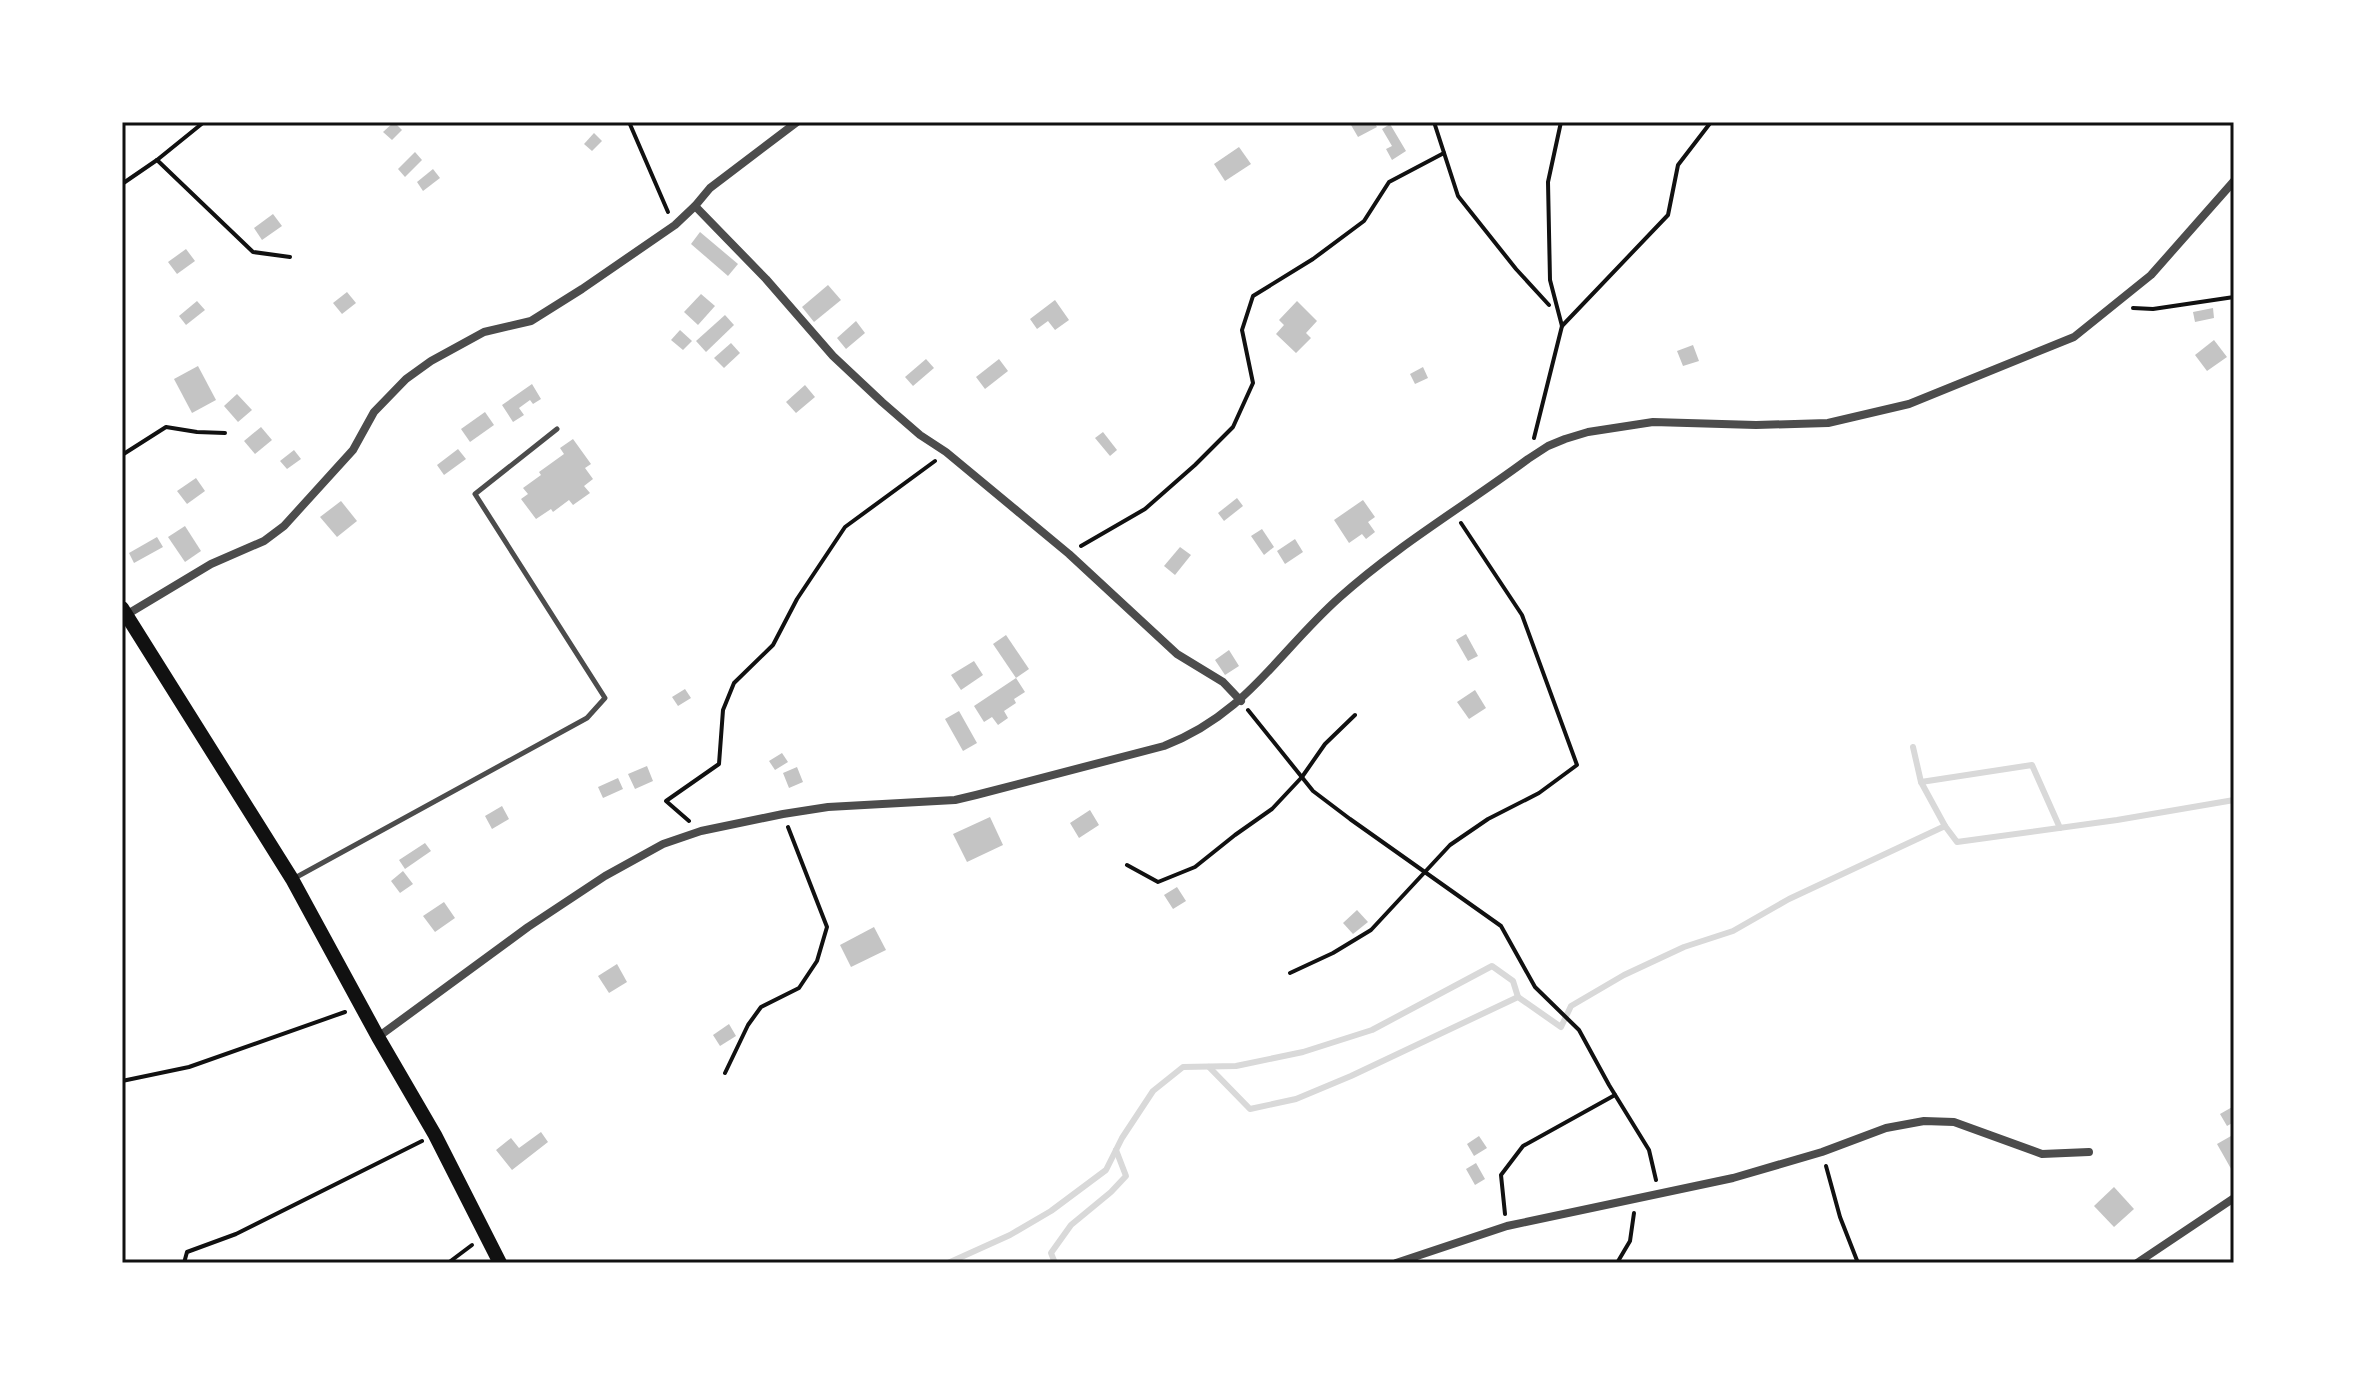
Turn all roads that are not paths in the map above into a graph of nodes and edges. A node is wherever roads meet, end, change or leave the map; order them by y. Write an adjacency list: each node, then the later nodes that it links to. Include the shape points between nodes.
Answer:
1 (797, 122): 3 (street, via 710,188)
2 (2234, 181): 6 (street, via 2151,275 2074,337 1909,404 1828,423 1653,422 1548,446 1341,596)
3 (695, 206): 5 (street, via 544,315 484,332 431,361 383,401 353,450 284,526); 6 (street, via 833,356 920,435 1069,554 1177,654 1223,682)
4 (557, 429): 7 (lane, via 475,494 605,698 587,718)
5 (124, 611): 7 (main road)
6 (1241, 701): 8 (street, via 1205,727 1164,746 976,795 783,814 663,844 528,927)
7 (292, 879): 8 (main road)
8 (378, 1037): 11 (main road)
9 (2089, 1152): 12 (street, via 2042,1154 1954,1122 1924,1121 1886,1128 1733,1178 1507,1226)
10 (2234, 1198): 13 (street)
11 (500, 1263)
12 (1396, 1263)
13 (2137, 1263)

